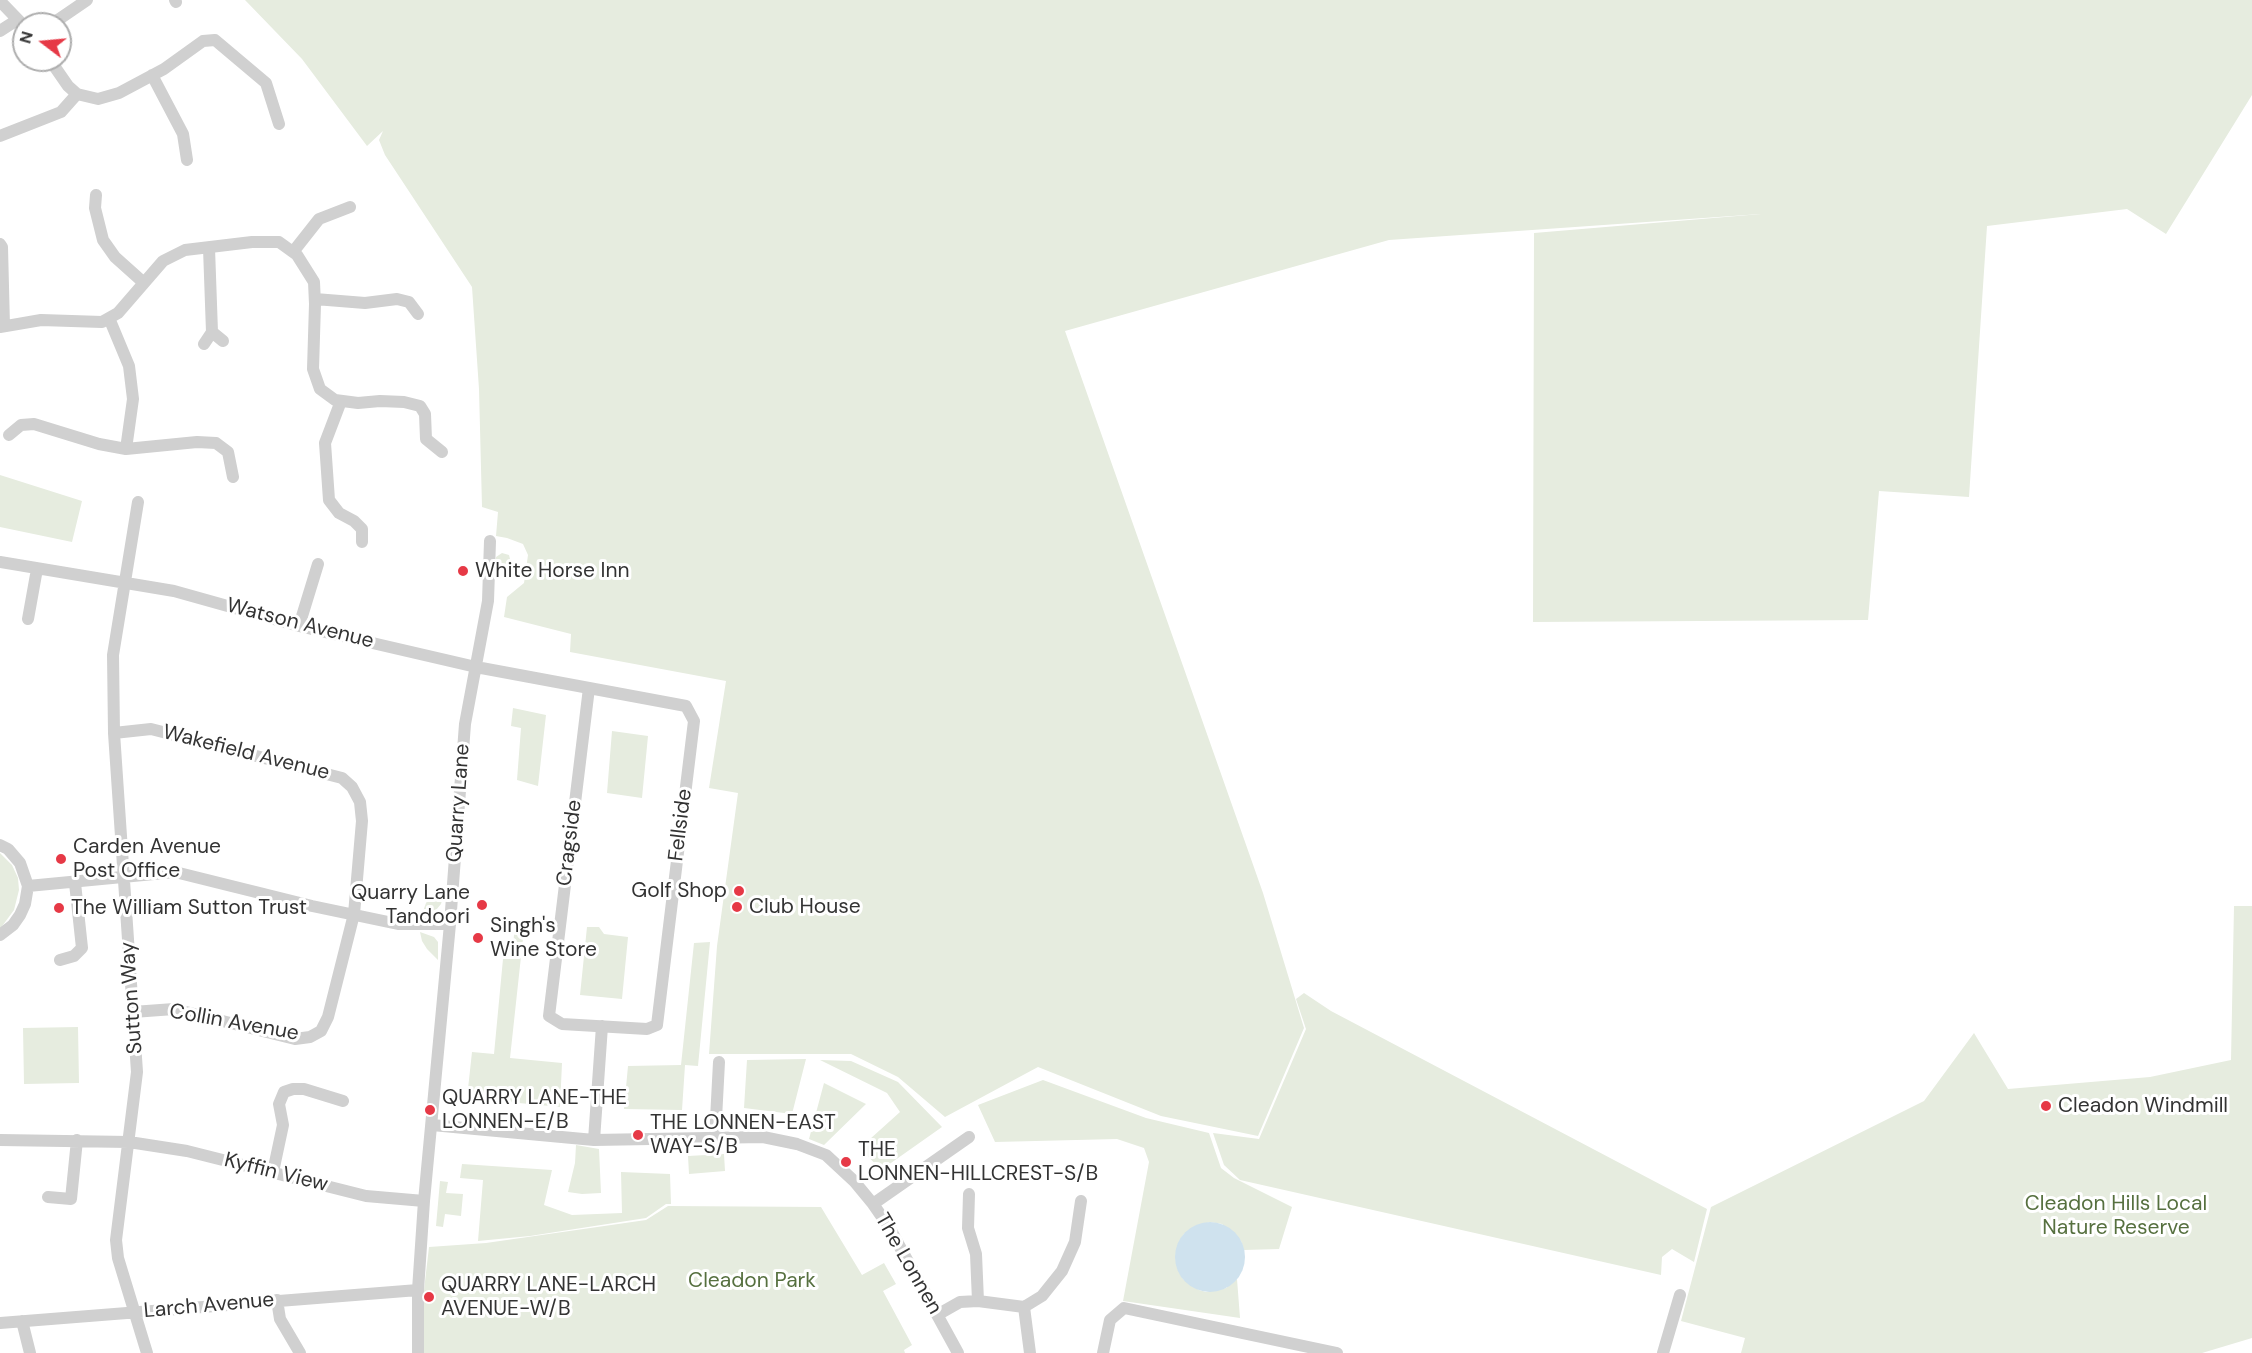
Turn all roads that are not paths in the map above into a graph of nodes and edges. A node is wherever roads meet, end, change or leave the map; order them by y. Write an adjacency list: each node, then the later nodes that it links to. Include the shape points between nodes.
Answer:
1 (87, 0): 3 (street)
2 (0, 1): 4 (street)
3 (70, 12)
4 (12, 14)
5 (58, 72): 7 (street)
6 (152, 75): 7 (street, via 119,93 98,99); 8 (street, via 203,41 215,40 266,82); 10 (street, via 183,134)
7 (77, 94): 9 (street, via 61,112)
8 (279, 124)
9 (0, 136)
10 (187, 159)
11 (96, 195): 16 (street, via 103,240 115,257)
12 (350, 207): 15 (street, via 319,219)
13 (0, 244): 20 (street)
14 (209, 248): 15 (street, via 279,242); 16 (street, via 185,250 163,261); 21 (street)
15 (293, 252): 17 (street, via 314,282)
16 (144, 283): 19 (street)
17 (315, 299): 18 (street, via 365,303 398,299 409,302); 24 (street, via 313,369 320,389)
18 (418, 314)
19 (109, 318): 20 (street, via 102,322 41,320); 26 (street, via 129,366 133,399)
20 (2, 327)
21 (212, 332): 22 (street); 23 (street)
22 (222, 341)
23 (204, 344)
24 (341, 401): 27 (street, via 420,406 425,414 426,439); 31 (street, via 325,443 329,500 339,513 362,529)
25 (9, 435): 26 (street, via 21,425 34,424)
26 (126, 448): 28 (street, via 216,443 228,452)
27 (442, 452)
28 (232, 477)
29 (138, 502): 35 (street, Sutton Way)
30 (490, 541): 38 (street, Quarry Lane, via 489,597)
31 (362, 542)
32 (0, 562): 34 (street, Watson Avenue)
33 (318, 564): 37 (street)
34 (37, 569): 35 (street, Watson Avenue); 36 (street)
35 (124, 583): 37 (street, Watson Avenue, via 174,591); 40 (street, Sutton Way, via 113,655)
36 (28, 619)
37 (299, 626): 38 (street, Watson Avenue)
38 (476, 667): 39 (street, Watson Avenue); 46 (street, Quarry Lane, via 465,724)
39 (589, 688): 50 (street, Cragside, via 549,1016 562,1024); 50 (street, Fellside, via 686,706 694,721 657,1025 647,1029)
40 (114, 733): 42 (street, Sutton Way); 45 (street, Wakefield Avenue, via 151,729 342,778 360,802 362,821)
41 (0, 845): 44 (street, via 20,863)
42 (124, 878): 43 (street); 45 (street, via 175,872); 49 (street, Sutton Way)
43 (75, 883): 44 (street); 48 (street, via 82,948 74,956)
44 (28, 886): 47 (street, via 20,915)
45 (354, 915): 46 (street, via 398,924); 49 (street, Collin Avenue, via 328,1017 321,1031 310,1037 295,1039 174,1009)
46 (450, 924): 53 (street, Quarry Lane)
47 (0, 935)
48 (60, 960)
49 (133, 1012): 59 (street, Sutton Way, via 137,1072)
50 (602, 1026): 58 (street)
51 (719, 1062): 55 (street)
52 (344, 1101): 60 (street, via 304,1089 284,1092 279,1104 283,1125)
53 (432, 1125): 58 (street, The Lonnen); 63 (street, Quarry Lane)
54 (969, 1137): 65 (street)
55 (714, 1138): 58 (street, The Lonnen); 65 (street, The Lonnen, via 763,1137 826,1155)
56 (0, 1140): 57 (street, Kyffin View)
57 (77, 1140): 59 (street, Kyffin View); 62 (street, via 71,1199)
58 (594, 1140)
59 (129, 1142): 60 (street, Kyffin View, via 187,1151); 71 (street, Sutton Way, via 116,1240)
60 (273, 1172): 63 (street, Kyffin View, via 366,1196)
61 (969, 1194): 69 (street, via 968,1228 976,1254)
62 (48, 1197)
63 (424, 1201): 66 (street, Quarry Lane)
64 (1081, 1201): 70 (street, via 1075,1242 1062,1271 1042,1296)
65 (873, 1204): 72 (street, The Lonnen)
66 (418, 1290): 68 (street, Larch Avenue); 78 (street, Quarry Lane)
67 (1680, 1295): 83 (street)
68 (277, 1300): 71 (street, Larch Avenue); 77 (street, via 280,1319)
69 (978, 1301): 70 (street); 72 (street, via 960,1302)
70 (1024, 1307): 80 (street)
71 (133, 1312): 73 (street, Larch Avenue); 76 (street, Sutton Way)
72 (937, 1315): 79 (street, The Lonnen)
73 (21, 1321): 74 (street, Larch Avenue); 75 (street)
74 (0, 1323)
75 (30, 1353)
76 (147, 1353)
77 (300, 1353)
78 (417, 1353)
79 (958, 1353)
80 (1030, 1353)
81 (1103, 1353): 82 (street, via 1110,1320 1124,1308)
82 (1337, 1353)
83 (1664, 1353)

